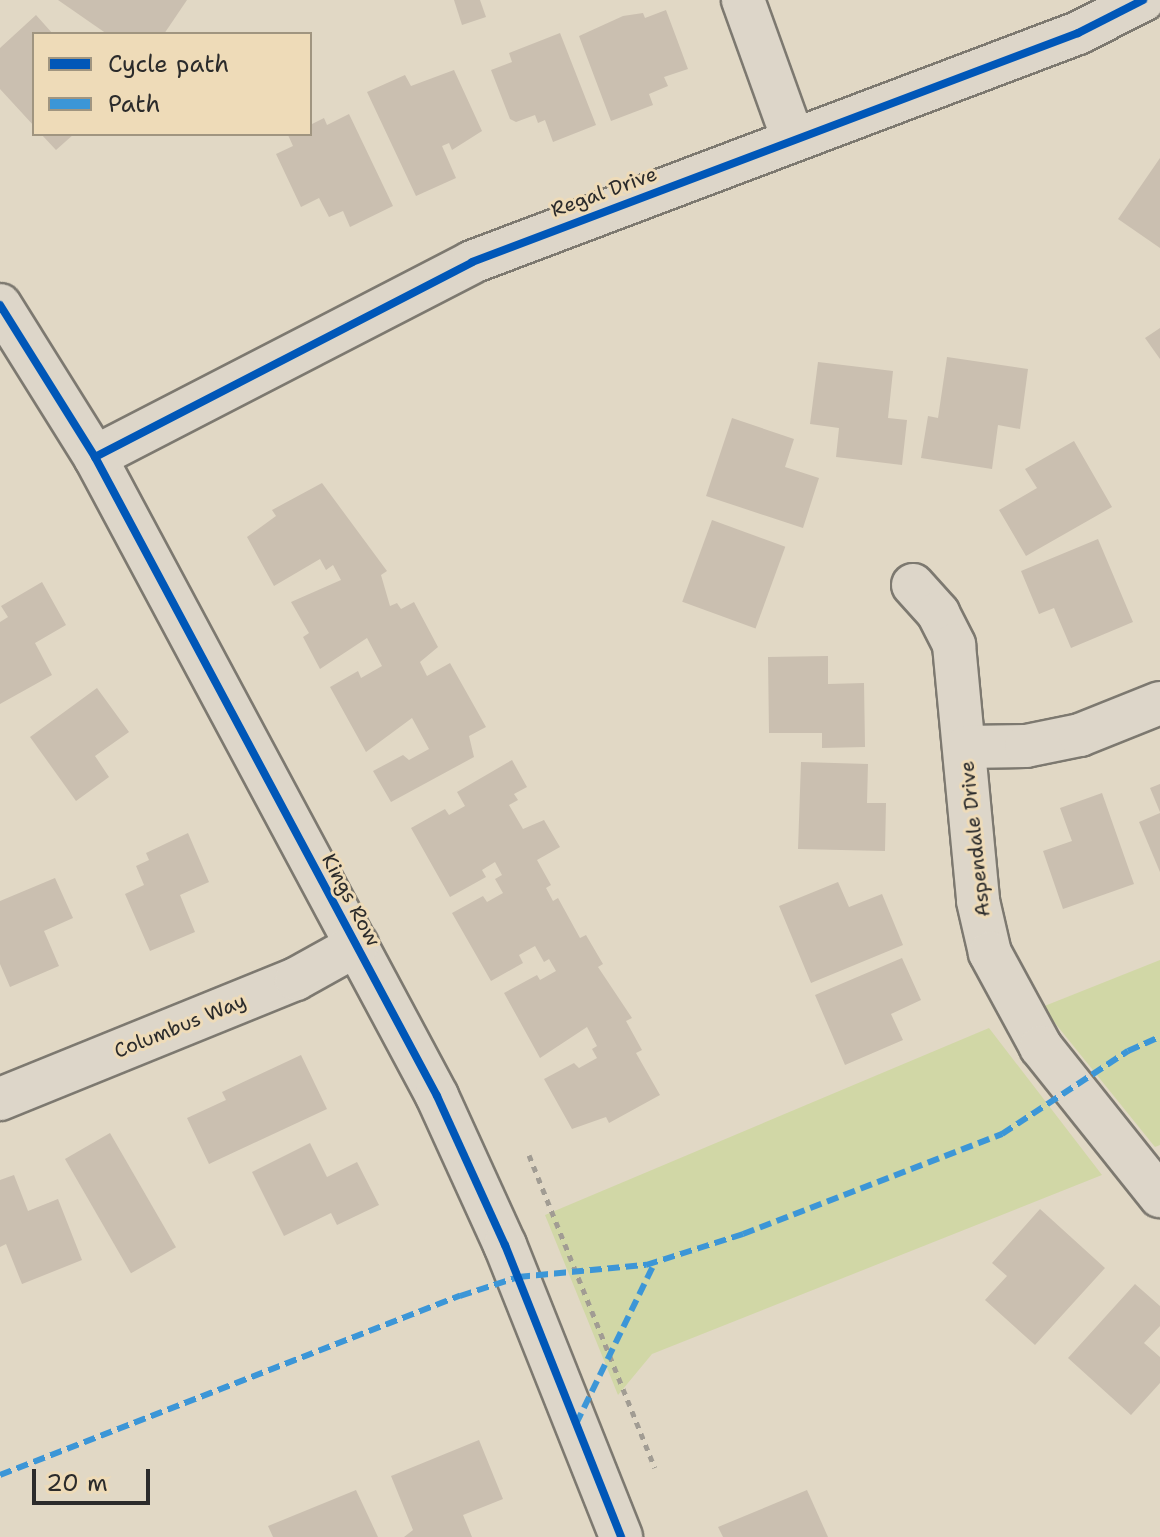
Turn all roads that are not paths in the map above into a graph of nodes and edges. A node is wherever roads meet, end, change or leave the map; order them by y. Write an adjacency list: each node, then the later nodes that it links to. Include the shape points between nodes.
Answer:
1 (743, 0): 3 (street)
2 (1143, 0): 3 (street, Regal Drive, via 1078,33)
3 (793, 139): 5 (street, Regal Drive, via 472,262)
4 (0, 305): 5 (street, Kings Row)
5 (95, 457): 9 (street, Kings Row)
6 (913, 585): 8 (street, Aspendale Drive, via 938,613 954,645)
7 (1160, 703): 8 (street, via 1080,735 1026,746)
8 (966, 747): 11 (street, Aspendale Drive, via 978,901 990,953 1041,1047)
9 (357, 945): 10 (street, Columbus Way, via 296,979); 12 (street, Kings Row, via 437,1096 505,1245)
10 (0, 1099)
11 (1160, 1196)
12 (621, 1537)

